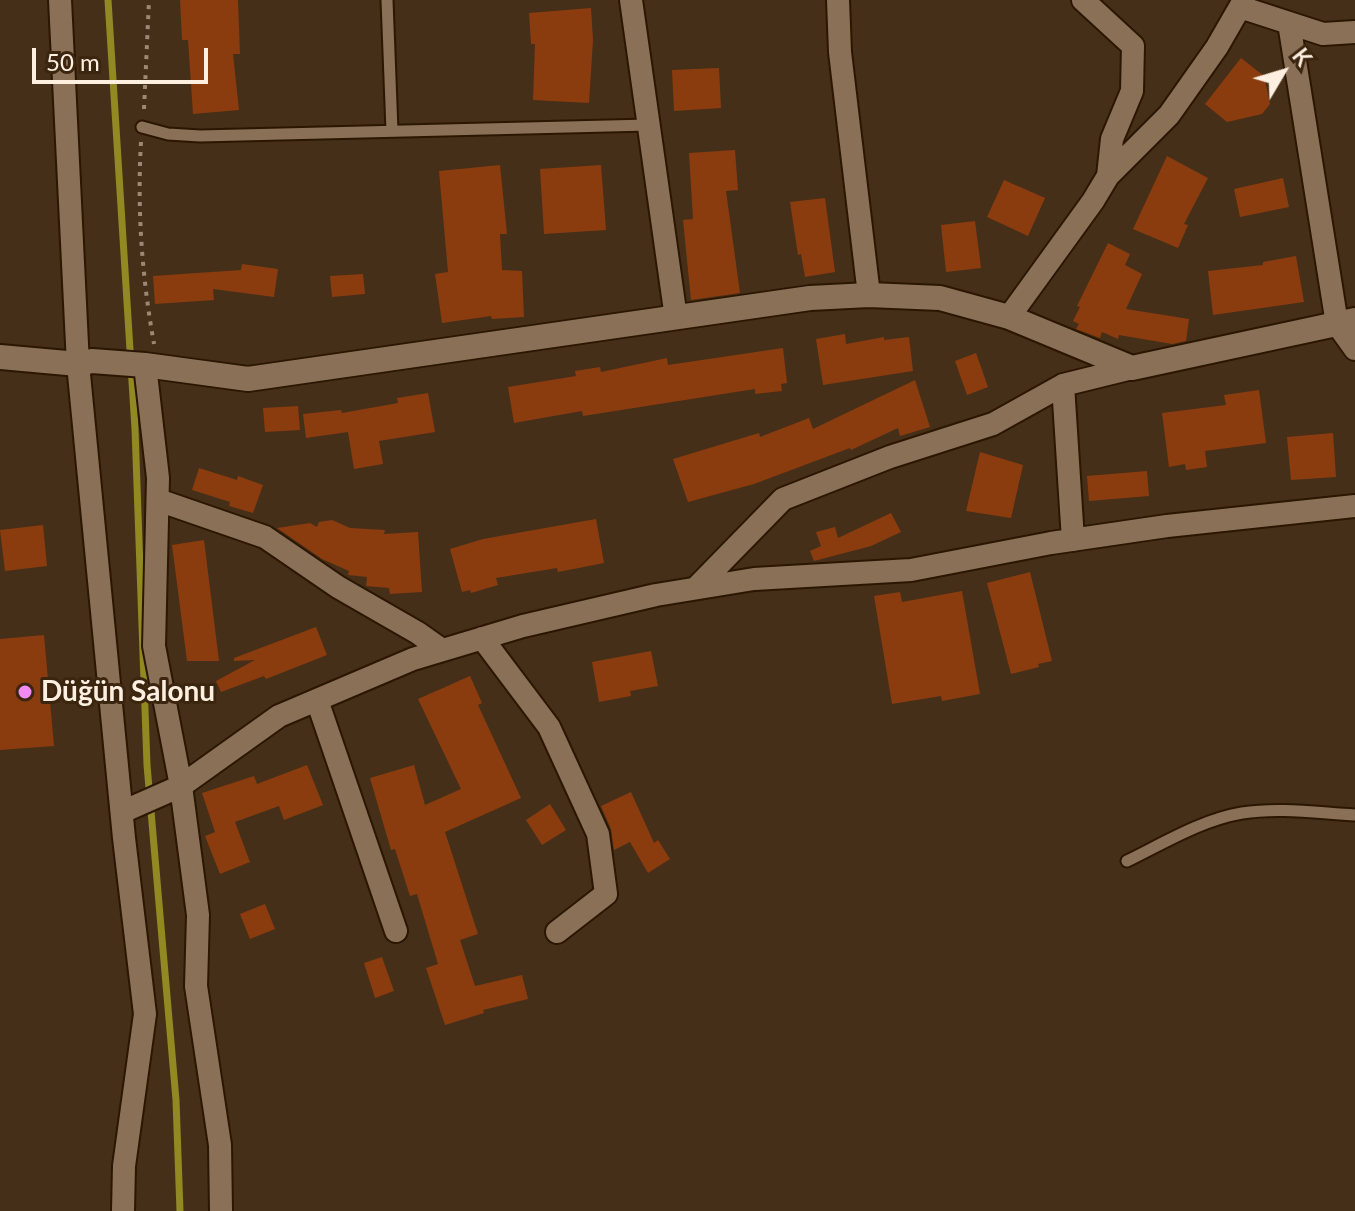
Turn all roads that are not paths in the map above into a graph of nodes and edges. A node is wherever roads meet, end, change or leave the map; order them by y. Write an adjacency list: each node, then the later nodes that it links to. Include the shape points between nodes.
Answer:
1 (60, 0): 19 (street)
2 (387, 0): 11 (lane)
3 (631, 0): 9 (street)
4 (838, 0): 13 (street)
5 (1083, 0): 12 (street, via 1133,46 1132,91 1112,139)
6 (1242, 3): 7 (street); 12 (street, via 1169,115)
7 (1289, 23): 8 (street, via 1323,34); 16 (street)
8 (1355, 32)
9 (649, 125): 11 (lane); 15 (street)
10 (142, 127): 11 (lane, via 184,136)
11 (392, 131)
12 (1108, 176): 14 (street)
13 (869, 295): 14 (street, via 940,298); 15 (street, via 810,298)
14 (1009, 317): 21 (street)
15 (676, 318): 20 (street, via 248,379)
16 (1346, 322): 17 (street); 21 (street)
17 (1355, 349)
18 (0, 357): 19 (street)
19 (85, 362): 20 (street); 31 (street)
20 (152, 366): 23 (street)
21 (1132, 368): 22 (street)
22 (1063, 385): 25 (street); 26 (street, via 993,424 783,499)
23 (158, 500): 28 (street, via 265,537); 30 (street, via 154,646)
24 (1355, 506): 25 (street)
25 (1073, 540): 26 (street, via 911,570 754,579)
26 (696, 588): 27 (street)
27 (482, 638): 28 (street); 35 (street, via 549,727 598,834 606,894)
28 (442, 650): 29 (street)
29 (317, 700): 30 (street, via 279,716); 34 (street)
30 (175, 788): 31 (street); 37 (street, via 198,915 196,986 220,1145)
31 (130, 808): 36 (street, via 145,1014 124,1166)
32 (1355, 815): 33 (lane, via 1240,813)
33 (1127, 861)
34 (396, 931)
35 (557, 932)
36 (123, 1211)
37 (221, 1211)

